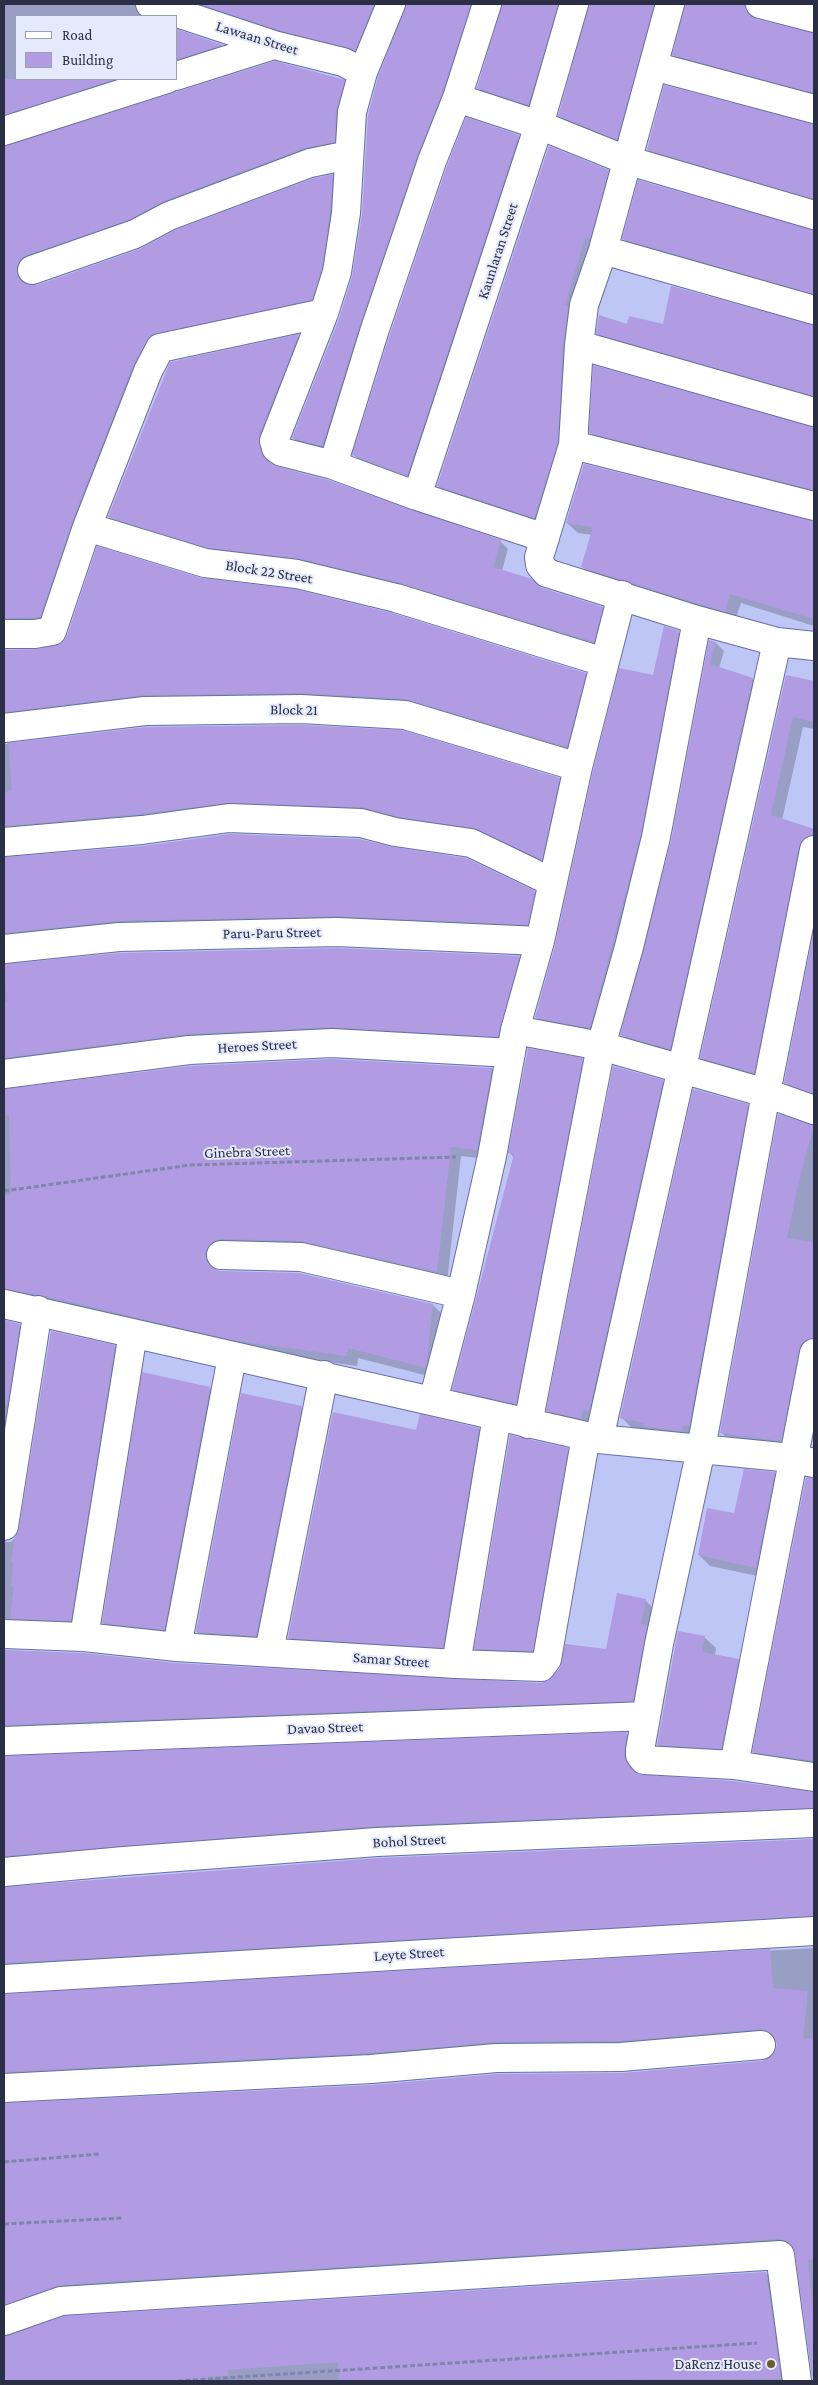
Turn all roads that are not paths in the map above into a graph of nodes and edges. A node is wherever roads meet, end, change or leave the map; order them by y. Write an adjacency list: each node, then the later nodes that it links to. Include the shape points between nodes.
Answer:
1 (150, 4): 8 (street, Lawaan Street)
2 (391, 4): 10 (street)
3 (487, 4): 13 (street)
4 (574, 4): 15 (street, Kaunlaran Street)
5 (670, 4): 9 (street)
6 (760, 4): 7 (street)
7 (814, 18)
8 (274, 45): 10 (street, Lawaan Street, via 343,62); 11 (street)
9 (653, 66): 14 (street); 18 (street)
10 (363, 72): 17 (street, via 352,112)
11 (178, 75)
12 (164, 80): 16 (street)
13 (457, 98): 15 (street); 27 (street, via 432,161 374,332)
14 (814, 109)
15 (539, 125): 18 (street); 28 (street, Kaunlaran Street)
16 (4, 131)
17 (349, 155): 21 (street, via 310,164 169,216 134,234); 23 (street, via 346,212 337,272)
18 (626, 160): 19 (street); 20 (street)
19 (814, 216)
20 (603, 250): 22 (street); 24 (street, via 584,305)
21 (32, 270)
22 (814, 310)
23 (324, 313): 27 (street, via 274,441 282,452); 30 (street, via 160,348)
24 (579, 345): 25 (street); 26 (street)
25 (814, 412)
26 (573, 445): 29 (street); 31 (street)
27 (333, 465): 28 (street)
28 (417, 496): 31 (street)
29 (814, 506)
30 (87, 527): 34 (street, via 52,631); 37 (street, Block 22 Street, via 205,562 297,574 396,598)
31 (545, 538): 32 (street, via 539,557 540,565 547,572)
32 (622, 595): 33 (street); 37 (street)
33 (698, 620): 35 (street); 46 (street, via 656,837)
34 (4, 634)
35 (777, 642): 36 (street); 47 (street)
36 (814, 646)
37 (604, 662): 39 (street)
38 (4, 728): 39 (street, Block 21, via 145,711 301,709 405,715)
39 (578, 767): 42 (street)
40 (4, 842): 42 (street, via 142,830 229,818 361,823 394,832 471,843)
41 (814, 850): 49 (street)
42 (552, 882): 43 (street)
43 (540, 942): 44 (street, Paru-Paru Street, via 337,932 119,937); 45 (street)
44 (4, 949)
45 (513, 1041): 46 (street, Heroes Street); 48 (street, Heroes Street, via 332,1043 189,1050); 52 (street, via 492,1156)
46 (601, 1046): 47 (street, Heroes Street); 62 (street)
47 (682, 1068): 49 (street, Heroes Street); 63 (street)
48 (4, 1074)
49 (766, 1093): 50 (street, Heroes Street); 64 (street)
50 (814, 1110)
51 (221, 1255): 52 (street, via 301,1257)
52 (461, 1294): 59 (street)
53 (4, 1304): 54 (street)
54 (38, 1310): 55 (street); 60 (street)
55 (133, 1333): 57 (street); 69 (street)
56 (814, 1353): 65 (street)
57 (232, 1357): 58 (street); 70 (street)
58 (324, 1375): 59 (street); 71 (street)
59 (433, 1401): 61 (street)
60 (13, 1411): 66 (street)
61 (497, 1416): 62 (street); 72 (street)
62 (528, 1424): 63 (street)
63 (593, 1437): 64 (street); 72 (street, Samar Street, via 545,1664 541,1667)
64 (701, 1449): 65 (street); 73 (street)
65 (803, 1461): 75 (street)
66 (4, 1518): 67 (street)
67 (4, 1526)
68 (4, 1634): 69 (street, Samar Street)
69 (84, 1637): 70 (street, Samar Street)
70 (177, 1646): 71 (street, Samar Street)
71 (268, 1652): 72 (street, Samar Street)
72 (456, 1664)
73 (646, 1716): 74 (street, Davao Street); 75 (street, via 640,1750 644,1760)
74 (4, 1741)
75 (734, 1765): 76 (street)
76 (814, 1777)
77 (814, 1823): 78 (street, Bohol Street, via 377,1842)
78 (4, 1872)
79 (814, 1930): 80 (street, Leyte Street)
80 (4, 1980)
81 (761, 2045): 82 (street, via 621,2057 496,2058 371,2069)
82 (4, 2088)
83 (4, 2321): 84 (street, via 61,2301 780,2255)
84 (797, 2381)

